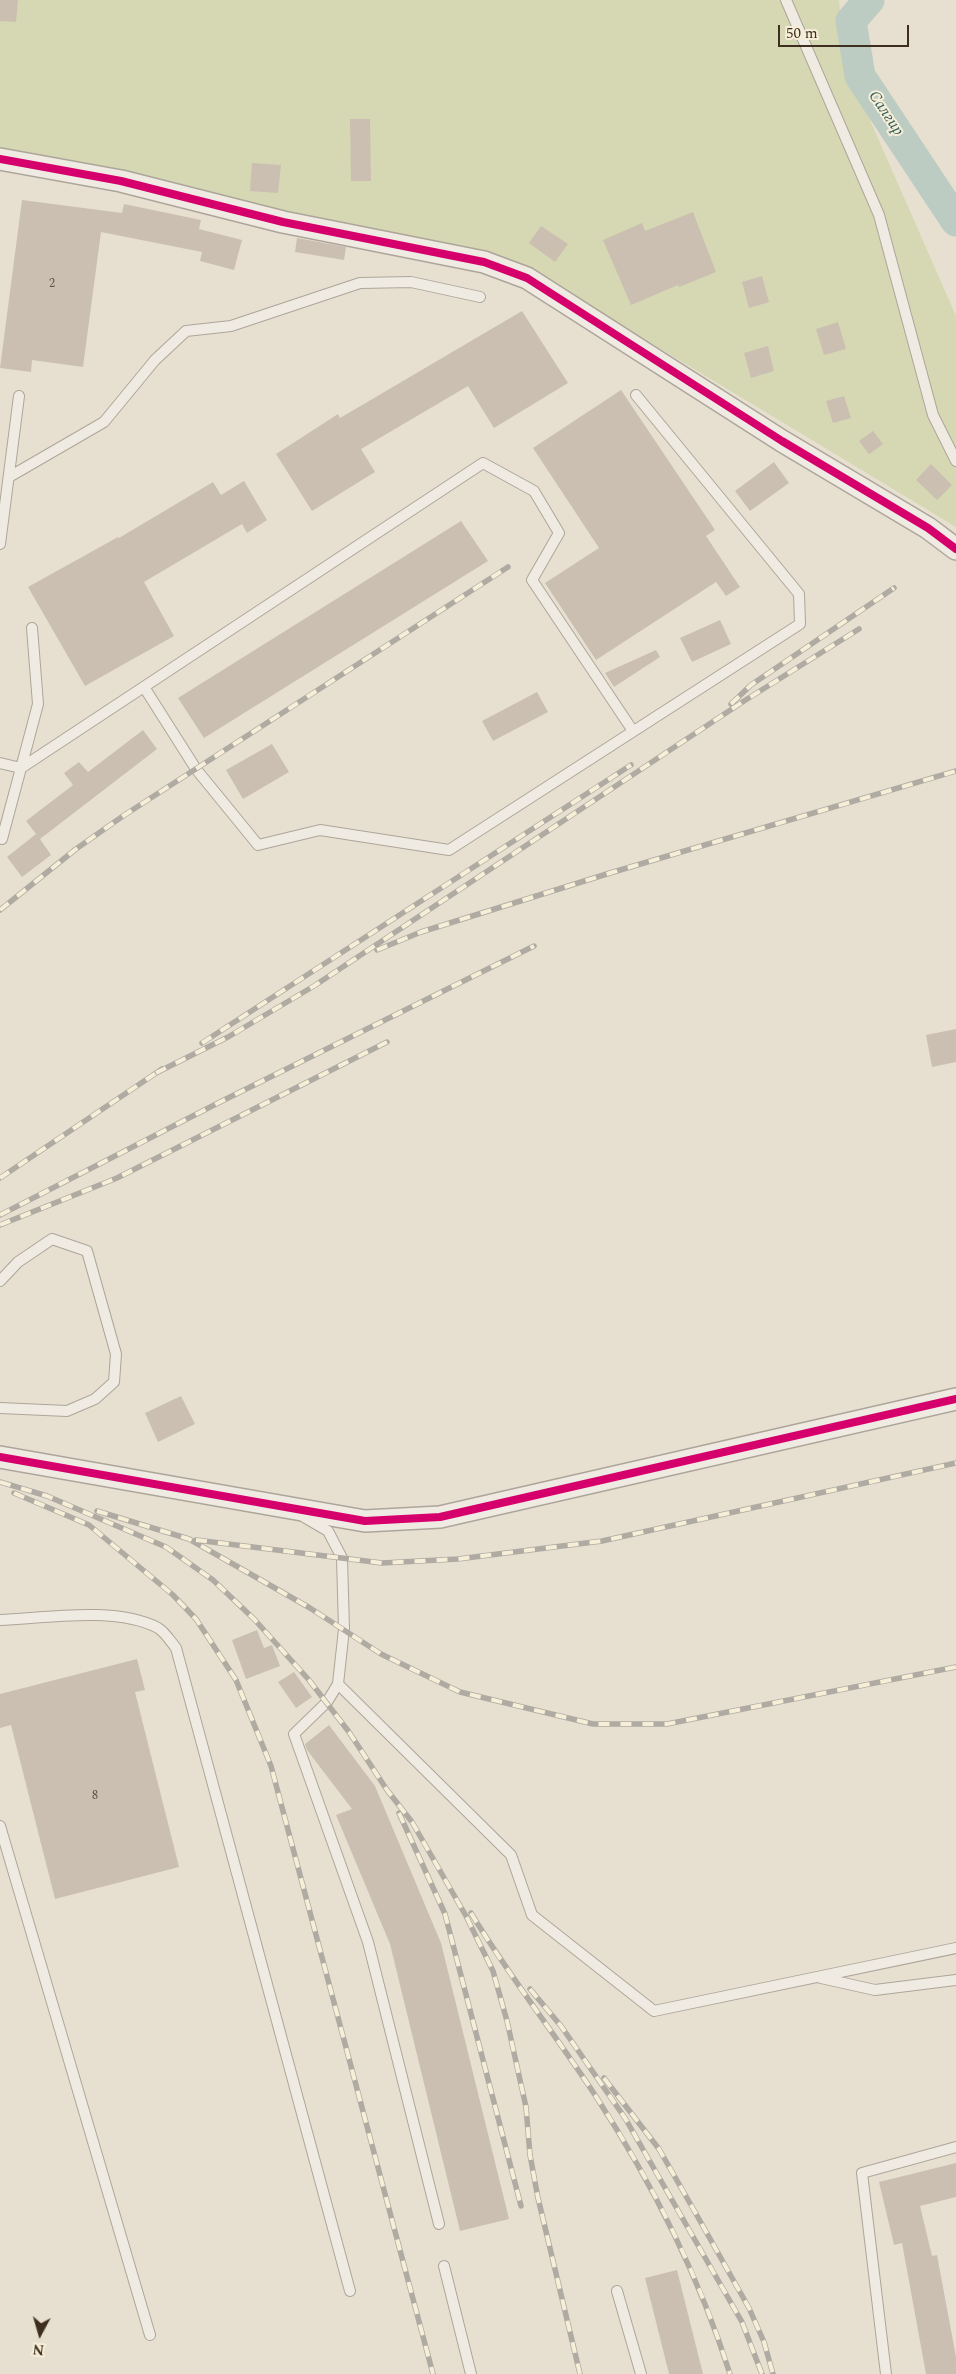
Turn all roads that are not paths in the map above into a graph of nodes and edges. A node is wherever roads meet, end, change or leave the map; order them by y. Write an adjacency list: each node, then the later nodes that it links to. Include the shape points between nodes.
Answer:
1 (786, 0): 6 (lane, via 879,215 933,415)
2 (0, 159): 9 (street, via 121,181 283,222 484,262 527,278)
3 (480, 297): 7 (lane, via 411,282 360,282 231,326 186,331 155,360 104,422)
4 (636, 395): 12 (lane, via 799,594 800,624)
5 (19, 396): 7 (lane)
6 (956, 461)
7 (8, 477): 8 (lane)
8 (0, 544)
9 (956, 548)
10 (32, 628): 14 (lane, via 38,704)
11 (144, 686): 12 (lane, via 196,769 258,846 320,830 449,850); 12 (lane, via 483,463 534,491 559,533 532,580); 14 (lane)
12 (633, 732)
13 (0, 763): 14 (lane)
14 (21, 768): 15 (lane)
15 (2, 839)
16 (0, 1281): 18 (lane, via 18,1262 52,1239 87,1251 116,1354 114,1382 95,1399 67,1411)
17 (956, 1399): 20 (street, via 440,1516 365,1521)
18 (0, 1408)
19 (0, 1457): 20 (street)
20 (291, 1508): 22 (lane, via 328,1531 342,1558 344,1629)
21 (0, 1620): 31 (lane, via 95,1616 136,1619 160,1629 176,1648)
22 (338, 1684): 25 (lane, via 511,1855 532,1914 654,2011); 28 (lane, via 327,1702 294,1734 368,1942)
23 (0, 1826): 32 (lane)
24 (956, 1948): 25 (lane)
25 (817, 1977): 26 (lane, via 875,1990)
26 (956, 1980)
27 (956, 2147): 35 (lane, via 862,2173)
28 (439, 2224)
29 (444, 2266): 33 (lane)
30 (618, 2290): 34 (lane)
31 (350, 2291)
32 (150, 2335)
33 (471, 2374)
34 (641, 2374)
35 (886, 2374)

